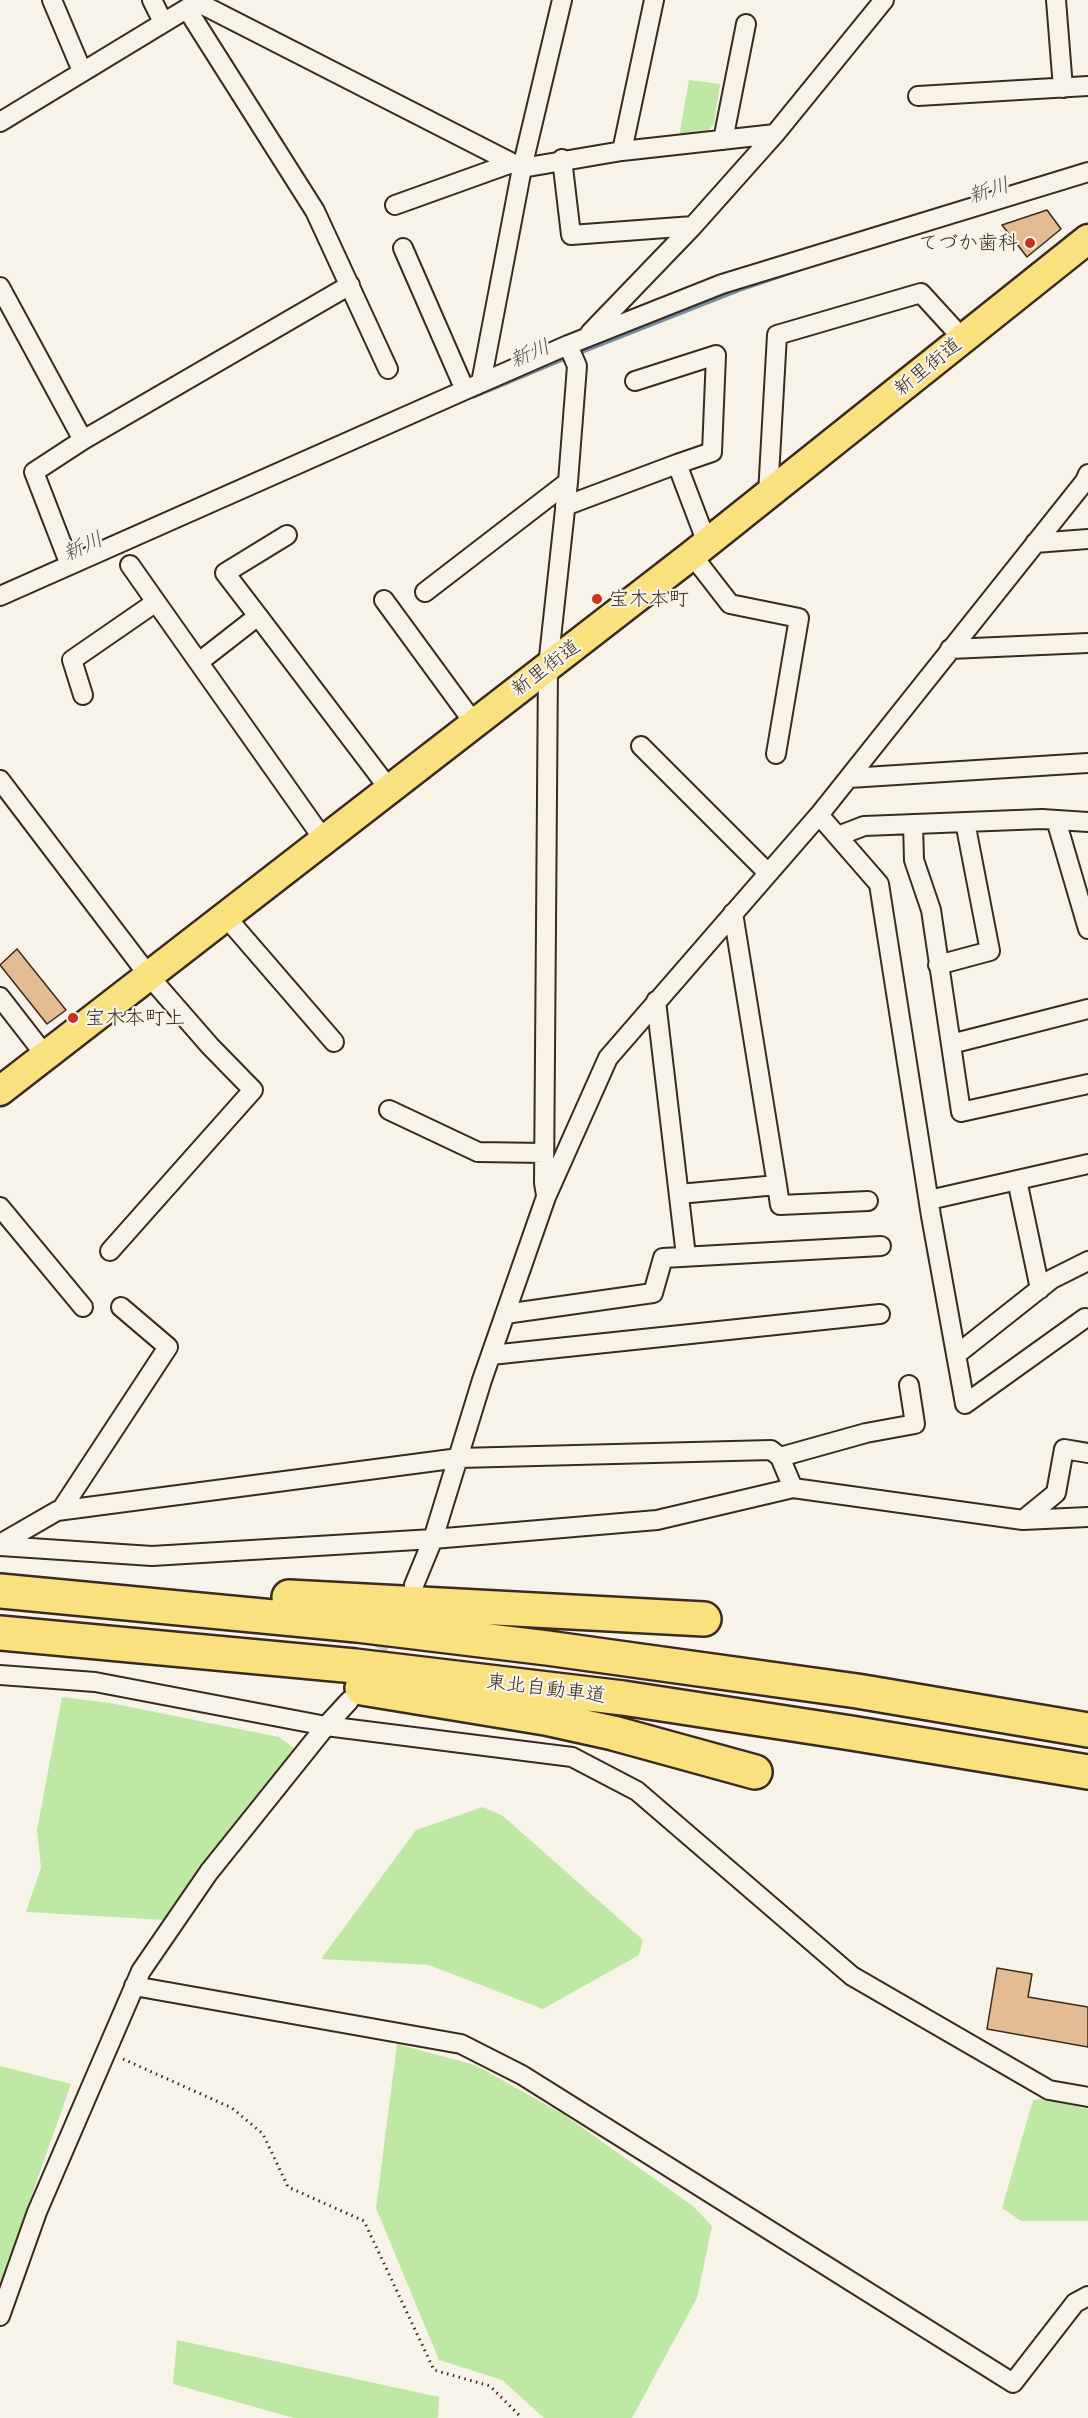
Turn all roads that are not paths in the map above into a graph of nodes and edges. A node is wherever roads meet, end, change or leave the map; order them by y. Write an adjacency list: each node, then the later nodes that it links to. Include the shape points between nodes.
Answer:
1 (52, 0): 10 (street)
2 (152, 0): 8 (street)
3 (562, 0): 19 (street)
4 (654, 0): 17 (street)
5 (884, 0): 15 (street)
6 (1056, 0): 12 (street)
7 (195, 4): 8 (street); 19 (street); 25 (street, via 315,211)
8 (163, 22): 10 (street)
9 (746, 24): 16 (street)
10 (82, 71): 14 (street)
11 (1088, 86): 12 (street)
12 (1063, 88): 13 (street)
13 (918, 96)
14 (0, 122)
15 (775, 134): 16 (street); 22 (street)
16 (723, 140): 17 (street)
17 (622, 151): 18 (street)
18 (562, 159): 19 (street); 22 (street, via 571,235)
19 (517, 165): 21 (street); 31 (street)
20 (1088, 172): 28 (street, via 722,284)
21 (395, 204)
22 (693, 226): 28 (street)
23 (1088, 239): 27 (main road, 新里街道)
24 (403, 249): 31 (street)
25 (350, 285): 29 (street); 32 (street)
26 (0, 287): 32 (street)
27 (963, 339): 36 (main road, 新里街道); 36 (street, via 921,292 777,334)
28 (576, 342): 31 (street); 35 (street)
29 (388, 369)
30 (635, 381): 33 (street, via 716,355 712,452)
31 (473, 387): 43 (street)
32 (83, 440): 43 (street, via 34,472)
33 (677, 464): 37 (street); 41 (street)
34 (1088, 474): 40 (street)
35 (568, 482): 37 (street); 44 (street)
36 (768, 494): 41 (main road, 新里街道)
37 (566, 506): 52 (street)
38 (287, 535): 48 (street, via 225,573)
39 (1088, 539): 40 (street)
40 (1035, 543): 50 (street)
41 (700, 549): 52 (main road, 新里街道); 56 (street, via 730,604 799,618)
42 (130, 564): 47 (street)
43 (70, 565): 45 (street)
44 (425, 592)
45 (0, 596)
46 (384, 600): 54 (street)
47 (156, 602): 51 (street); 53 (street, via 72,660)
48 (258, 616): 51 (street); 60 (street)
49 (1088, 643): 50 (street)
50 (950, 649): 58 (street)
51 (199, 662): 67 (street)
52 (548, 666): 54 (main road, 新里街道); 83 (street)
53 (84, 695)
54 (474, 723): 60 (main road, 新里街道)
55 (641, 746): 68 (street)
56 (776, 754)
57 (1088, 763): 58 (street)
58 (849, 778): 61 (street)
59 (3, 789): 73 (street)
60 (390, 790): 67 (main road, 新里街道)
61 (819, 815): 66 (street); 68 (street)
62 (1056, 820): 63 (street); 64 (street); 71 (street)
63 (965, 822): 65 (street); 72 (street, via 990,951)
64 (1088, 822)
65 (913, 824): 66 (street, via 864,826); 72 (street, via 914,860 931,910)
66 (838, 836): 89 (street, via 879,884)
67 (324, 840): 70 (main road, 新里街道)
68 (768, 873): 69 (street)
69 (733, 914): 75 (street); 86 (street)
70 (226, 917): 73 (main road, 新里街道); 77 (street)
71 (1088, 929)
72 (938, 965): 78 (street)
73 (149, 976): 79 (main road, 新里街道); 93 (street, via 253,1090)
74 (0, 997): 79 (street)
75 (656, 1001): 87 (street); 88 (street, via 608,1058)
76 (1088, 1009): 78 (street)
77 (334, 1042)
78 (951, 1044): 80 (street, via 961,1112)
79 (45, 1055): 81 (main road, 新里街道)
80 (1088, 1084)
81 (0, 1091)
82 (389, 1110): 83 (street, via 478,1152)
83 (544, 1153): 88 (street)
84 (1088, 1164): 85 (street)
85 (1017, 1180): 89 (street); 96 (street)
86 (777, 1185): 87 (street); 90 (street, via 780,1204)
87 (679, 1194): 94 (street)
88 (546, 1197): 99 (street)
89 (929, 1200): 103 (street)
90 (868, 1201)
91 (0, 1207): 97 (street)
92 (880, 1246): 94 (street)
93 (110, 1251)
94 (687, 1256): 99 (street, via 663,1258 653,1293)
95 (1088, 1261): 96 (street)
96 (1040, 1289): 103 (street)
97 (83, 1307)
98 (121, 1307): 109 (street, via 168,1347)
99 (505, 1314): 102 (street)
100 (880, 1314): 102 (street)
101 (1085, 1317): 103 (street, via 965,1404)
102 (491, 1354): 107 (street)
103 (956, 1355)
104 (909, 1385): 106 (street, via 915,1424)
105 (1088, 1453): 111 (street, via 1064,1449 1056,1493)
106 (780, 1457): 107 (street, via 771,1450); 108 (street)
107 (459, 1458): 109 (street); 112 (street)
108 (793, 1488): 111 (street); 112 (street, via 657,1520)
109 (61, 1510): 113 (street)
110 (1088, 1517): 111 (street)
111 (1023, 1520)
112 (433, 1539): 113 (street, via 152,1556); 114 (street)
113 (0, 1545)
114 (414, 1585)
115 (0, 1591): 116 (highway, 東北自動車道)
116 (48, 1595): 117 (highway, via 233,1593); 123 (highway, 東北自動車道, via 559,1649 857,1691)
117 (704, 1619)
118 (0, 1633): 119 (highway, 東北自動車道)
119 (236, 1654): 124 (highway, via 351,1686 544,1718); 125 (highway, 東北自動車道, via 623,1698)
120 (0, 1676): 122 (street, via 95,1682)
121 (349, 1701): 122 (street)
122 (326, 1726): 126 (street, via 209,1872); 127 (street, via 572,1757 637,1791 852,1976 1050,2090)
123 (1088, 1730)
124 (755, 1772)
125 (1088, 1772)
126 (134, 1986): 128 (street, via 461,2044 522,2075 1013,2383 1075,2303); 129 (street, via 37,2212)
127 (1088, 2097)
128 (1088, 2296)
129 (0, 2316)

